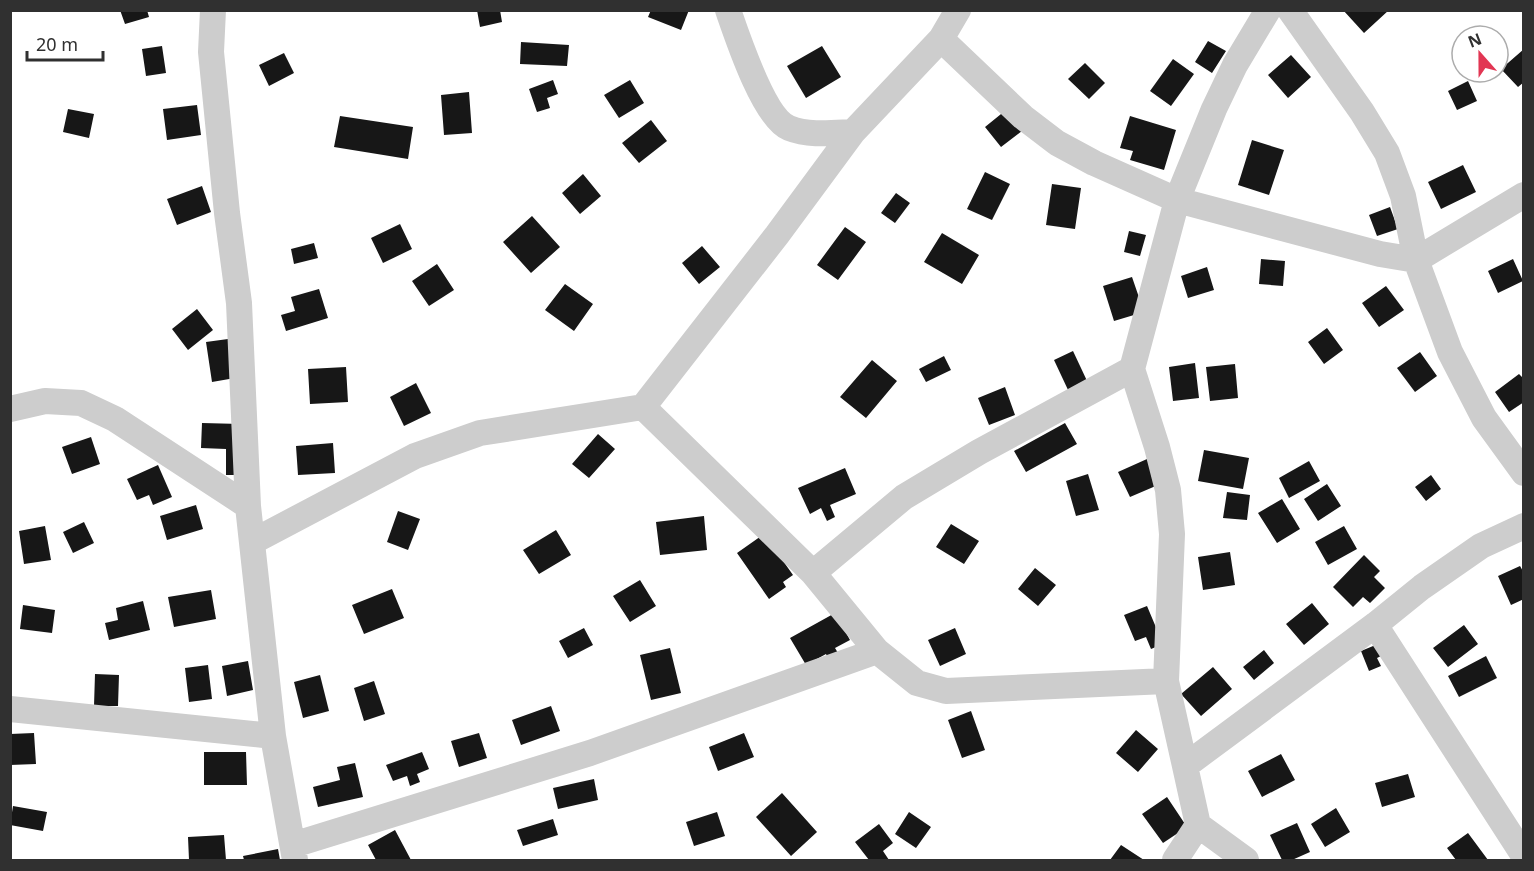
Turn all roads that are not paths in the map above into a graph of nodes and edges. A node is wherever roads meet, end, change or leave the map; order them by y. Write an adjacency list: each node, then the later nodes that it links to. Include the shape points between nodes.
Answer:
1 (213, 10): 15 (street, via 211,52 239,303)
2 (728, 10): 7 (street, via 751,74 786,127 808,133)
3 (958, 10): 6 (street)
4 (1268, 10): 9 (street, via 1218,100)
5 (1290, 10): 10 (street, via 1387,153 1403,196)
6 (941, 39): 7 (street); 9 (street, via 1056,143)
7 (854, 132): 12 (street)
8 (1524, 195): 10 (street)
9 (1177, 200): 10 (street); 11 (street)
10 (1416, 260): 14 (street, via 1455,361 1484,418)
11 (1132, 369): 18 (street, via 904,497); 21 (street, via 1168,490 1172,534)
12 (643, 407): 17 (street, via 480,433 415,456); 18 (street)
13 (10, 408): 15 (street, via 45,401 81,403 115,419)
14 (1524, 473)
15 (248, 506): 17 (street)
16 (1524, 526): 19 (street, via 1481,546)
17 (252, 542): 23 (street)
18 (813, 573): 20 (street)
19 (1375, 625): 24 (street); 27 (street)
20 (878, 651): 21 (street, via 917,683 946,692); 26 (street)
21 (1166, 681): 24 (street)
22 (10, 709): 23 (street)
23 (273, 736): 26 (street)
24 (1185, 766): 25 (street)
25 (1198, 825): 28 (street); 29 (street)
26 (294, 853)
27 (1524, 856)
28 (1175, 861)
29 (1246, 861)

